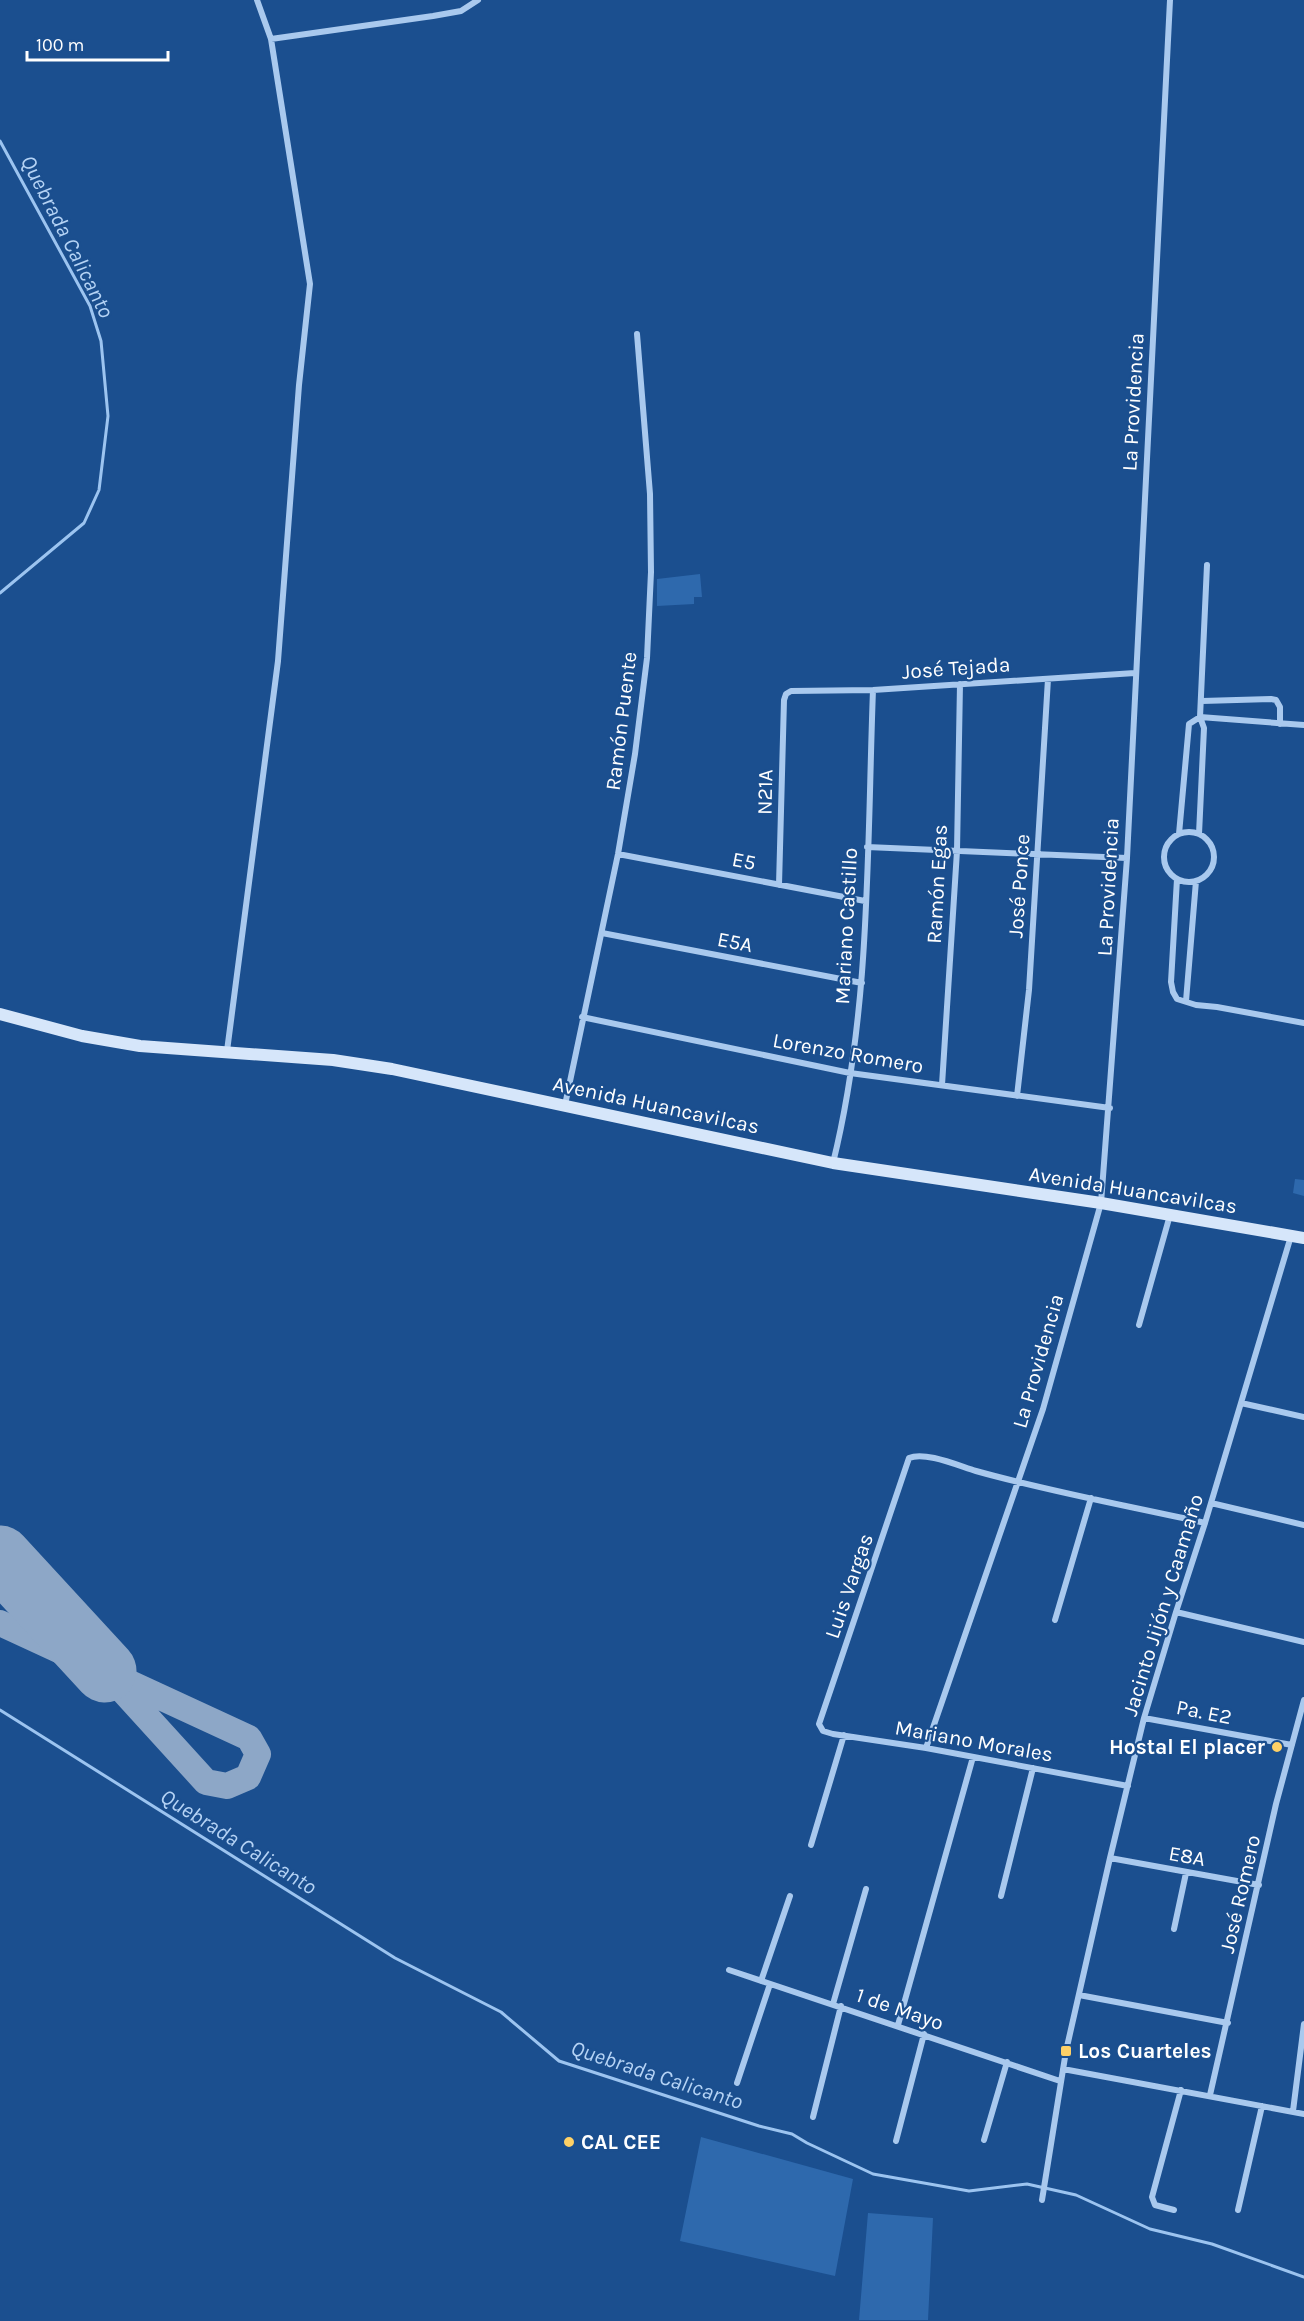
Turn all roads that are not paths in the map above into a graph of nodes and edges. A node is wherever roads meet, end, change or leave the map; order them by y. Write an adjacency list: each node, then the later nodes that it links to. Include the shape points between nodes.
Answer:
1 (257, 0): 4 (street)
2 (478, 0): 4 (street, via 461,11)
3 (1170, 0): 7 (street, La Providencia)
4 (271, 39): 33 (street, via 310,284 278,661)
5 (637, 334): 20 (street, Ramón Puente, via 650,494 651,572 639,722)
6 (1207, 565): 12 (street)
7 (1135, 673): 8 (street, José Tejada); 22 (street, La Providencia)
8 (1048, 679): 9 (street, José Tejada); 21 (street, José Ponce)
9 (960, 684): 10 (street, José Tejada); 19 (street, Ramón Egas)
10 (873, 690): 11 (street, José Tejada, via 791,691); 18 (street, Mariano Castillo)
11 (784, 700): 25 (street, N21A)
12 (1202, 701): 13 (street); 14 (street, via 1276,700)
13 (1200, 717): 14 (street); 16 (street, via 1189,724); 17 (street, via 1204,728)
14 (1280, 724): 15 (street)
15 (1304, 725)
16 (1179, 834): 17 (street); 23 (street, via 1171,839 1164,856 1165,865)
17 (1199, 834): 24 (street, via 1207,840 1214,858 1205,876)
18 (867, 847): 19 (street); 26 (street, Mariano Castillo)
19 (957, 851): 21 (street); 35 (street, Ramón Egas)
20 (618, 854): 25 (street, E5); 27 (street, Ramón Puente)
21 (1038, 854): 22 (street); 36 (street, José Ponce)
22 (1127, 858): 38 (street, La Providencia)
23 (1177, 879): 24 (street); 29 (street, via 1171,982 1178,999)
24 (1196, 881): 29 (street)
25 (779, 885): 26 (street, E5)
26 (865, 901): 28 (street, Mariano Castillo)
27 (602, 933): 28 (street, E5A); 31 (street, Ramón Puente)
28 (862, 983): 34 (street, Mariano Castillo)
29 (1186, 1001): 32 (street)
30 (0, 1014): 33 (street, Avenida Huancavilcas, via 82,1036 140,1046)
31 (582, 1017): 34 (street, Lorenzo Romero); 37 (street, Ramón Puente)
32 (1304, 1023)
33 (227, 1051): 37 (street, Avenida Huancavilcas, via 392,1069)
34 (850, 1073): 35 (street, Lorenzo Romero); 39 (street, Mariano Castillo)
35 (942, 1085): 36 (street, Lorenzo Romero)
36 (1017, 1095): 38 (street, Lorenzo Romero)
37 (564, 1106): 39 (street, Avenida Huancavilcas)
38 (1110, 1108): 40 (street, La Providencia)
39 (833, 1163): 40 (street, Avenida Huancavilcas)
40 (1101, 1203): 41 (street, Avenida Huancavilcas); 47 (street, La Providencia, via 1043,1409)
41 (1171, 1215): 42 (street, Avenida Huancavilcas); 44 (street)
42 (1291, 1236): 43 (street, Avenida Huancavilcas); 45 (street, Jacinto Jijón y Caamaño)
43 (1304, 1238)
44 (1139, 1325)
45 (1241, 1403): 46 (street); 49 (street, Jacinto Jijón y Caamaño)
46 (1304, 1417)
47 (1017, 1482): 48 (street); 57 (street, Luis Vargas, via 930,1458 909,1458); 60 (street, La Providencia)
48 (1091, 1498): 50 (street); 53 (street)
49 (1211, 1503): 50 (street, Jacinto Jijón y Caamaño); 51 (street)
50 (1205, 1523): 52 (street, Jacinto Jijón y Caamaño)
51 (1304, 1525)
52 (1176, 1612): 54 (street); 56 (street, Jacinto Jijón y Caamaño)
53 (1055, 1620)
54 (1304, 1642)
55 (1304, 1700): 59 (street, José Romero)
56 (1144, 1718): 59 (street, Pa. E2); 63 (street, Jacinto Jijón y Caamaño)
57 (819, 1724): 58 (street, Mariano Morales, via 823,1731)
58 (844, 1735): 60 (street, Mariano Morales); 64 (street)
59 (1292, 1745): 67 (street, José Romero)
60 (926, 1748): 61 (street, Mariano Morales)
61 (973, 1757): 62 (street, Mariano Morales); 80 (street)
62 (1033, 1768): 63 (street, Mariano Morales); 70 (street)
63 (1128, 1786): 65 (street, Jacinto Jijón y Caamaño)
64 (811, 1845)
65 (1110, 1858): 66 (street, E8A); 75 (street, Jacinto Jijón y Caamaño)
66 (1186, 1873): 67 (street, E8A); 71 (street)
67 (1259, 1885): 78 (street, José Romero)
68 (866, 1889): 76 (street)
69 (790, 1896): 73 (street)
70 (1001, 1896)
71 (1174, 1929)
72 (729, 1970): 73 (street, 1 de Mayo)
73 (761, 1981): 74 (street, 1 de Mayo)
74 (770, 1984): 76 (street, 1 de Mayo); 85 (street)
75 (1079, 1995): 78 (street); 83 (street, Jacinto Jijón y Caamaño)
76 (833, 2004): 77 (street, 1 de Mayo)
77 (841, 2006): 80 (street, 1 de Mayo); 91 (street)
78 (1227, 2023): 87 (street, José Romero)
79 (1304, 2024): 89 (street)
80 (898, 2025): 81 (street, 1 de Mayo)
81 (924, 2034): 82 (street, 1 de Mayo); 93 (street)
82 (1007, 2062): 84 (street, 1 de Mayo); 92 (street)
83 (1063, 2069): 84 (street, Jacinto Jijón y Caamaño); 86 (street)
84 (1060, 2081): 94 (street, Jacinto Jijón y Caamaño)
85 (737, 2083)
86 (1181, 2090): 87 (street); 95 (street, via 1152,2197 1155,2205)
87 (1210, 2095): 88 (street)
88 (1263, 2106): 89 (street); 96 (street)
89 (1293, 2111): 90 (street)
90 (1304, 2114)
91 (813, 2117)
92 (984, 2140)
93 (896, 2141)
94 (1041, 2200)
95 (1174, 2210)
96 (1238, 2210)

